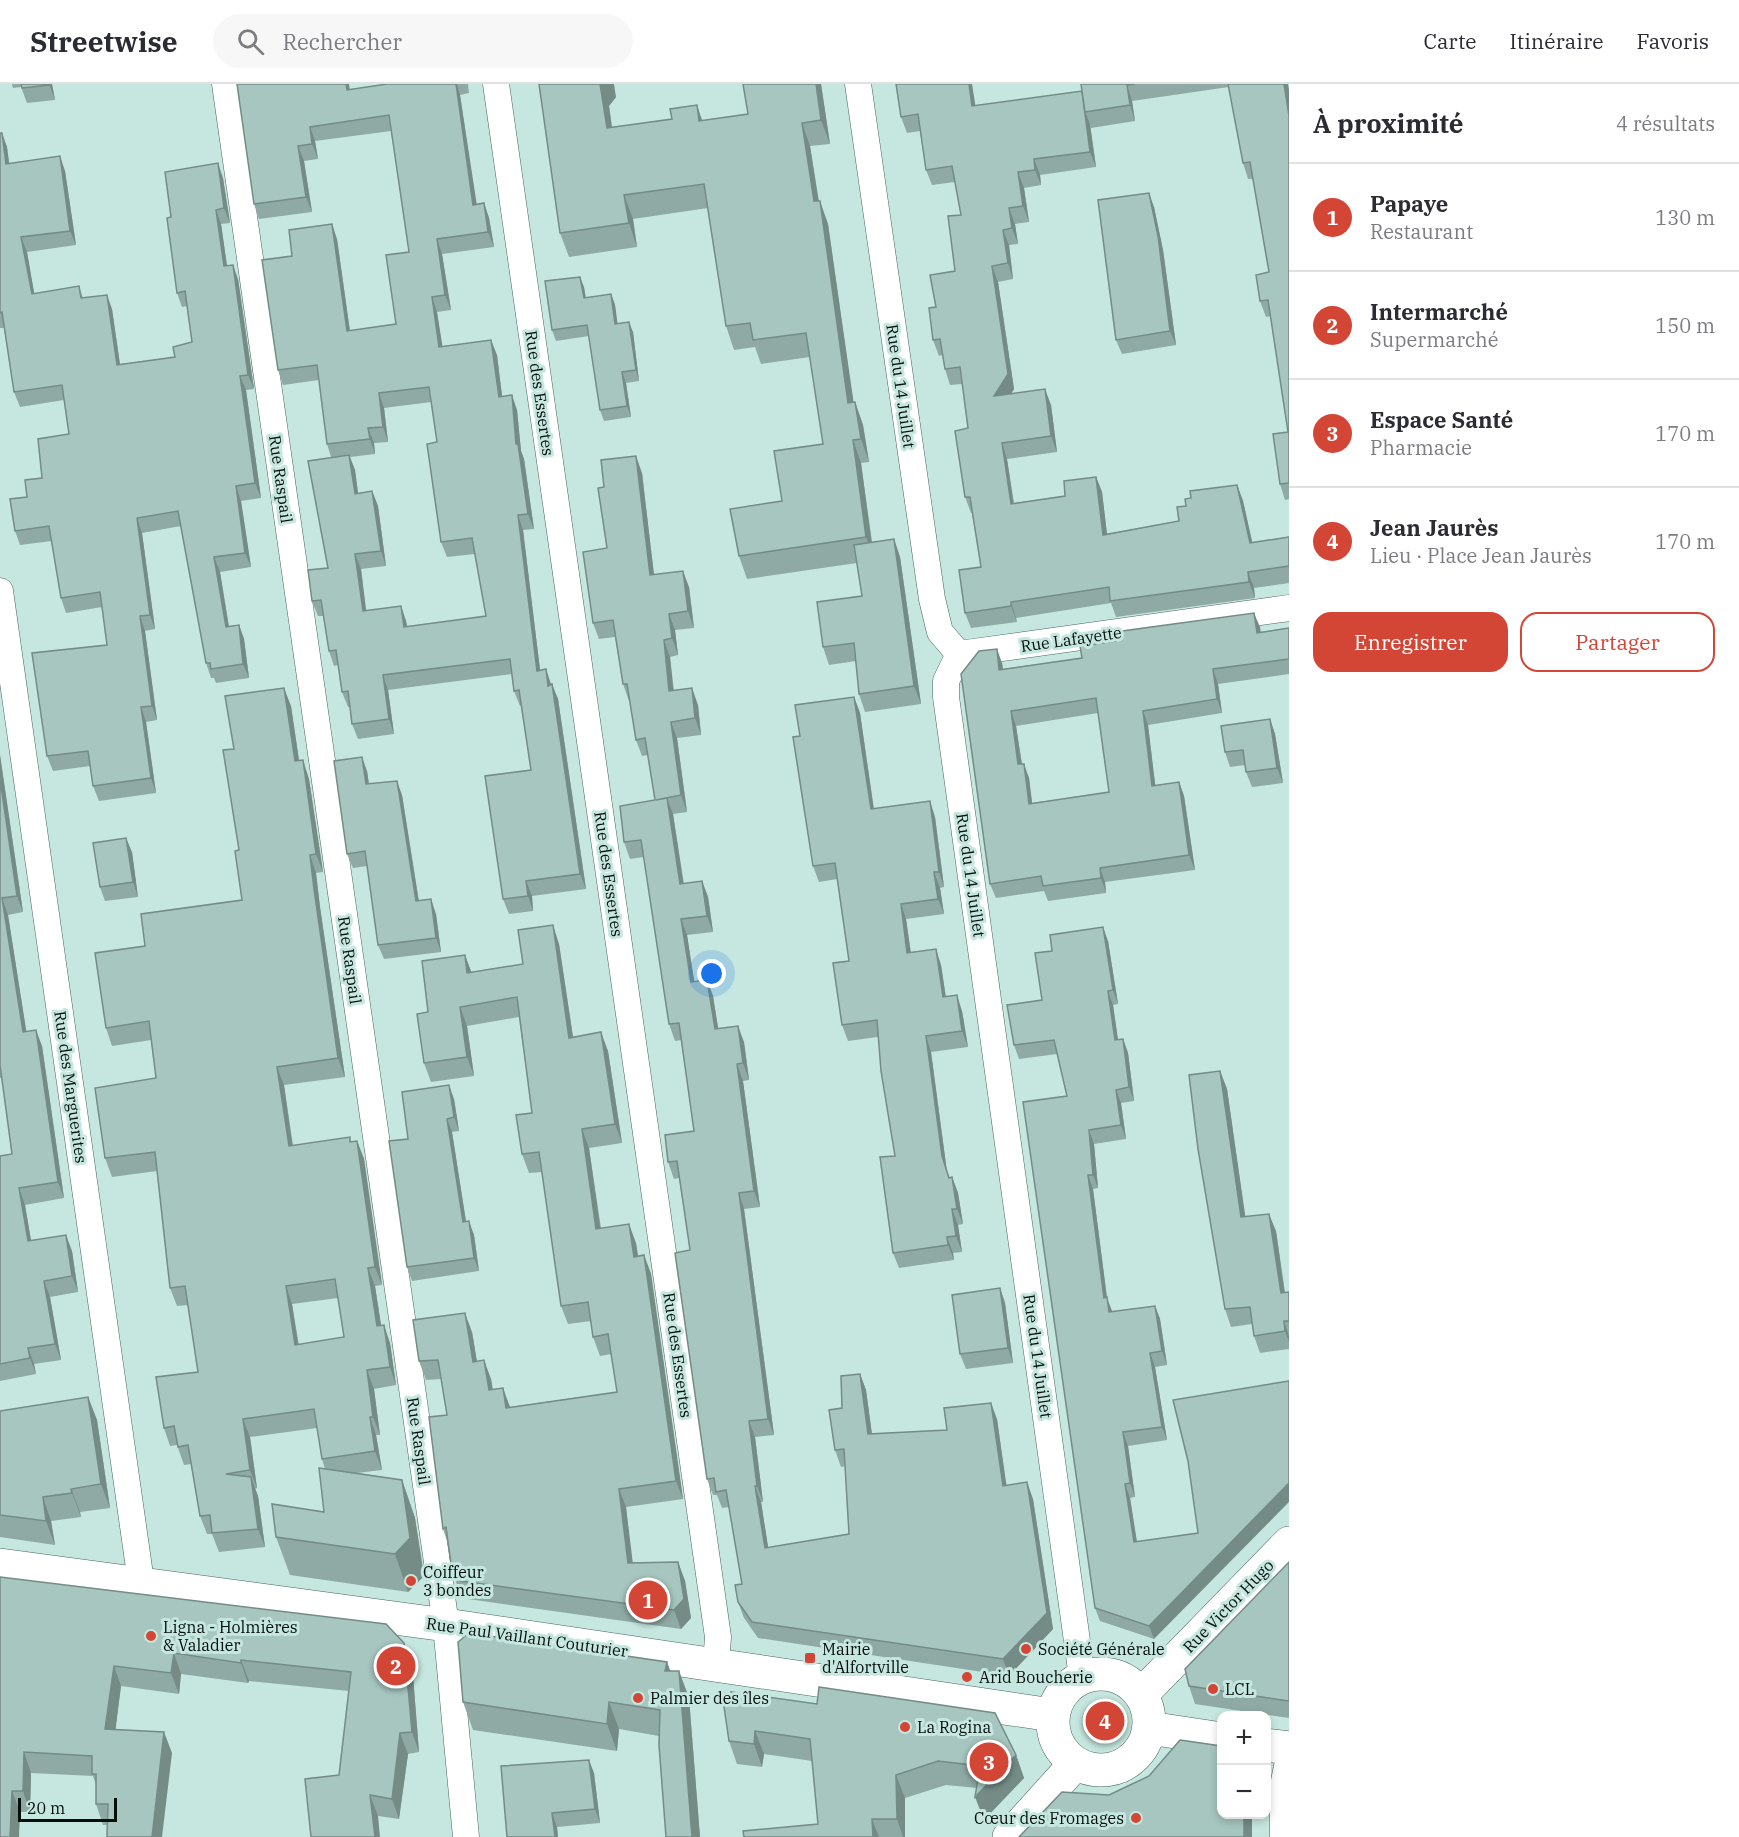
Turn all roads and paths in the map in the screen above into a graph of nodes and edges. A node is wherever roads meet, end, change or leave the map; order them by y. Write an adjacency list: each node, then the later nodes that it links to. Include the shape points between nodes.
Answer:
1 (225, 84): 10 (street, Rue Raspail)
2 (496, 84): 11 (street, Rue des Essertes, via 718,1637)
3 (858, 84): 6 (street, Rue du 14 Juillet, via 932,600 940,632)
4 (0, 591): 9 (street, Rue des Marguerites)
5 (1289, 608): 6 (street, Rue Lafayette)
6 (959, 654): 12 (street, Rue du 14 Juillet, via 946,681 946,697)
7 (1289, 1543): 13 (street, Rue Victor Hugo)
8 (0, 1565): 9 (street, Rue Paul Vaillant Couturier)
9 (141, 1582): 10 (street, Rue Paul Vaillant Couturier)
10 (446, 1625): 11 (street, Rue Paul Vaillant Couturier); 21 (street, Rue Raspail)
11 (716, 1664): 14 (street, Rue Paul Vaillant Couturier)
12 (1082, 1677): 13 (street, via 1098,1673 1115,1675 1130,1682); 14 (street, via 1068,1686)
13 (1141, 1695): 15 (street)
14 (1052, 1715): 20 (street, via 1059,1748)
15 (1149, 1728): 16 (street); 20 (street, via 1138,1753 1115,1768 1101,1771)
16 (1217, 1738)
17 (1271, 1746): 18 (street)
18 (1289, 1748)
19 (1289, 1757): 23 (street, via 1283,1786)
20 (1075, 1764): 22 (street)
21 (466, 1837)
22 (1009, 1837)
23 (1283, 1837)

